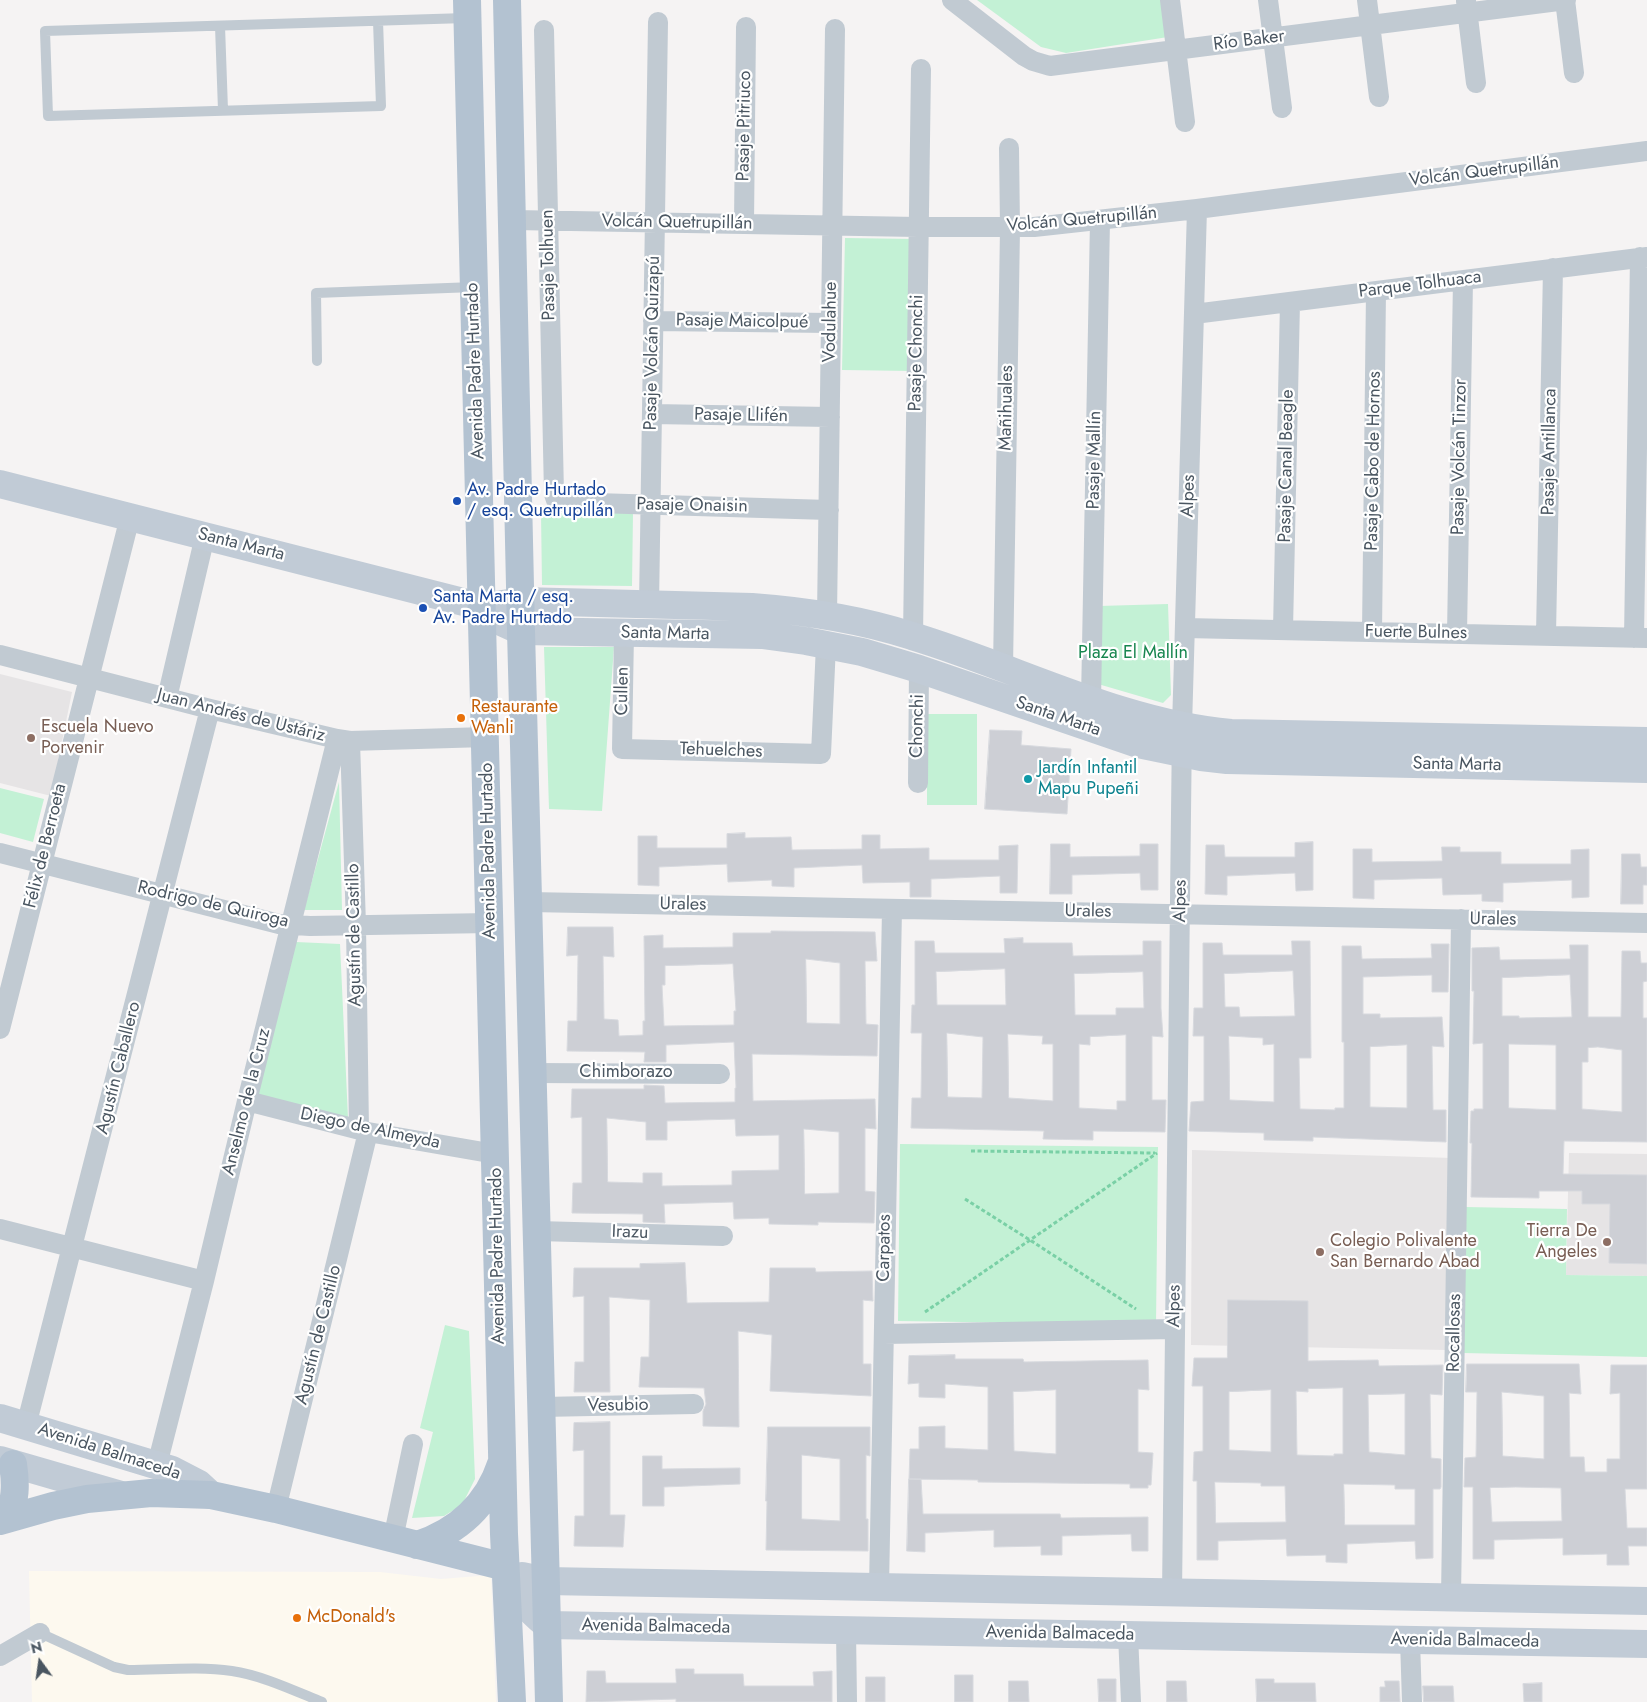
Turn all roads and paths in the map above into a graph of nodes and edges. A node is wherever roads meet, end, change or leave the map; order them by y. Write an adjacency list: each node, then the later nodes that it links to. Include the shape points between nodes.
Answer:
1 (507, 0): 28 (main road)
2 (952, 0): 17 (street, Río Baker, via 1024,56 1043,65 1057,66)
3 (1170, 0): 17 (street)
4 (1268, 0): 16 (street)
5 (1367, 0): 11 (street)
6 (1565, 0): 7 (street, Río Baker); 19 (street)
7 (1466, 6): 11 (street, Río Baker); 20 (street)
8 (467, 9): 9 (lane); 39 (main road, Avenida Padre Hurtado)
9 (378, 20): 12 (lane); 23 (lane, via 381,106)
10 (658, 22): 31 (street, Pasaje Volcán Quizapú)
11 (1370, 25): 16 (street, Río Baker); 21 (street)
12 (220, 26): 23 (lane); 23 (lane, via 45,31 48,116)
13 (746, 27): 32 (street, Pasaje Pitriuco)
14 (835, 28): 33 (street, Vodulahue)
15 (544, 30): 29 (street, Pasaje Tolhuen)
16 (1273, 38): 17 (street, Río Baker); 22 (street)
17 (1177, 50): 24 (street)
18 (921, 69): 34 (street, Pasaje Chonchi)
19 (1574, 73)
20 (1476, 83)
21 (1379, 97)
22 (1282, 108)
23 (223, 110)
24 (1185, 122)
25 (1009, 148): 35 (street, Mañihuales)
26 (1647, 152): 27 (street, Volcán Quetrupillán)
27 (1197, 209): 30 (street, Volcán Quetrupillán); 42 (street, Alpes)
28 (513, 220): 29 (street, Volcán Quetrupillán); 54 (main road)
29 (548, 220): 31 (street, Volcán Quetrupillán); 49 (street, Pasaje Tolhuen)
30 (1100, 220): 35 (street, Volcán Quetrupillán); 73 (street, Pasaje Mallín)
31 (655, 222): 32 (street, Volcán Quetrupillán); 43 (street, Pasaje Volcán Quizapú)
32 (744, 224): 33 (street, Volcán Quetrupillán)
33 (833, 226): 34 (street, Volcán Quetrupillán); 44 (street, Vodulahue)
34 (918, 227): 35 (street, Volcán Quetrupillán); 64 (street, Pasaje Chonchi)
35 (1010, 228): 70 (street, Mañihuales)
36 (1644, 257): 37 (street, Parque Tolhuaca); 66 (street)
37 (1553, 268): 38 (street, Parque Tolhuaca); 65 (street, Pasaje Antillanca)
38 (1462, 280): 40 (street, Parque Tolhuaca); 63 (street, Pasaje Volcán Tinzor)
39 (474, 287): 45 (lane, via 316,293); 56 (main road, Avenida Padre Hurtado)
40 (1376, 291): 41 (street, Parque Tolhuaca); 61 (street, Pasaje Cabo de Hornos)
41 (1290, 302): 42 (street, Parque Tolhuaca); 59 (street, Pasaje Canal Beagle)
42 (1194, 314): 58 (street, Alpes)
43 (653, 321): 44 (street, Pasaje Maicolpué); 46 (street, Pasaje Volcán Quizapú)
44 (831, 323): 47 (street, Vodulahue)
45 (317, 361)
46 (652, 414): 47 (street, Pasaje Llifén); 50 (street, Pasaje Volcán Quizapú)
47 (830, 417): 51 (street, Vodulahue)
48 (0, 484): 52 (street, Santa Marta)
49 (556, 500): 50 (street, Pasaje Onaisin)
50 (650, 505): 51 (street, Pasaje Onaisin); 55 (street, Pasaje Volcán Quizapú)
51 (828, 510): 57 (street, Vodulahue)
52 (130, 517): 53 (street, Santa Marta); 71 (street, Félix de Berroeta)
53 (205, 536): 56 (street, Santa Marta); 72 (street)
54 (521, 601): 55 (street, Santa Marta); 56 (street, Santa Marta); 60 (main road)
55 (648, 605): 57 (street, Santa Marta, via 760,608)
56 (482, 606): 60 (street, Santa Marta, via 499,622); 76 (main road, Avenida Padre Hurtado)
57 (827, 616): 64 (street, Santa Marta)
58 (1185, 628): 59 (street, Fuerte Bulnes); 75 (street, Alpes)
59 (1283, 630): 61 (street, Fuerte Bulnes)
60 (521, 631): 62 (street, Santa Marta); 86 (main road)
61 (1372, 632): 63 (street, Fuerte Bulnes)
62 (624, 633): 67 (street, Santa Marta, via 762,635); 79 (street, Cullen)
63 (1457, 634): 65 (street, Fuerte Bulnes)
64 (913, 636): 70 (street, Santa Marta)
65 (1546, 636): 66 (street, Fuerte Bulnes)
66 (1641, 638)
67 (826, 645): 69 (street, Santa Marta); 79 (street, Tehuelches, via 820,754)
68 (0, 655): 71 (street, Juan Andrés de Ustáriz)
69 (919, 668): 80 (street, Santa Marta, via 1105,734); 82 (street, Chonchi)
70 (1003, 668): 73 (street, Santa Marta)
71 (89, 678): 72 (street, Juan Andrés de Ustáriz); 84 (street, Félix de Berroeta)
72 (167, 698): 74 (street, Juan Andrés de Ustáriz)
73 (1091, 700): 75 (street, Santa Marta)
74 (210, 709): 77 (street, Juan Andrés de Ustáriz); 85 (street, Agustín Caballero)
75 (1182, 727): 78 (street, Santa Marta, via 1231,733); 80 (street, Alpes)
76 (486, 737): 77 (street, Juan Andrés de Ustáriz); 90 (main road, Avenida Padre Hurtado)
77 (343, 740): 92 (street, Anselmo de la Cruz); 93 (street, Agustín de Castillo)
78 (1647, 741)
79 (622, 749)
80 (1182, 754): 81 (street, Santa Marta, via 1227,760); 88 (street, Alpes)
81 (1647, 769)
82 (918, 782)
83 (0, 853): 84 (street, Rodrigo de Quiroga)
84 (42, 864): 85 (street, Rodrigo de Quiroga); 94 (street, Félix de Berroeta)
85 (164, 894): 92 (street, Rodrigo de Quiroga); 108 (street, Agustín Caballero)
86 (529, 902): 87 (street, Urales); 95 (main road)
87 (892, 909): 88 (street, Urales); 111 (street, Carpatos)
88 (1180, 914): 89 (street, Urales); 99 (street, Alpes)
89 (1461, 919): 91 (street, Urales); 129 (street, Rocallosas)
90 (490, 923): 93 (street, Rodrigo de Quiroga); 102 (main road, Avenida Padre Hurtado)
91 (1647, 923)
92 (291, 925): 93 (street, Rodrigo de Quiroga); 97 (street, Anselmo de la Cruz)
93 (356, 925): 98 (street, Agustín de Castillo)
94 (0, 1029)
95 (533, 1073): 96 (street, Chimborazo); 105 (main road)
96 (720, 1074)
97 (247, 1101): 98 (street, Diego de Almeyda); 109 (street, Anselmo de la Cruz)
98 (363, 1131): 102 (street, Diego de Almeyda); 122 (street, Agustín de Castillo)
99 (1177, 1138): 101 (path); 110 (street, Alpes)
100 (971, 1151): 101 (path)
101 (1157, 1152): 107 (path)
102 (495, 1154): 117 (main road, Avenida Padre Hurtado)
103 (965, 1199): 107 (path)
104 (0, 1229): 108 (street)
105 (537, 1231): 106 (street, Irazu); 113 (main road)
106 (723, 1236)
107 (1030, 1240): 110 (path); 111 (path)
108 (73, 1247): 109 (street); 115 (street, Agustín Caballero)
109 (204, 1281): 119 (street, Anselmo de la Cruz)
110 (1170, 1329): 111 (street); 128 (street, Alpes)
111 (889, 1334): 127 (street, Carpatos)
112 (694, 1404): 113 (street, Vesubio)
113 (541, 1407): 126 (main road)
114 (0, 1418): 115 (street, Avenida Balmaceda)
115 (26, 1426): 119 (street, Avenida Balmaceda)
116 (413, 1444): 124 (street)
117 (503, 1457): 124 (main road, via 491,1487 472,1513 447,1533); 125 (main road, Avenida Padre Hurtado)
118 (6, 1462): 120 (street); 123 (main road, via 15,1492 12,1510)
119 (157, 1465): 121 (street, Avenida Balmaceda, via 187,1477)
120 (120, 1495): 121 (main road); 123 (main road, via 53,1506)
121 (211, 1496): 122 (main road, Avenida Balmaceda)
122 (276, 1510): 124 (main road, Avenida Balmaceda)
123 (4, 1520)
124 (405, 1542): 125 (main road, Avenida Balmaceda)
125 (505, 1567): 126 (street, Avenida Balmaceda, via 518,1576); 131 (street, via 517,1594); 139 (main road, Avenida Padre Hurtado)
126 (546, 1582): 127 (street, Avenida Balmaceda); 131 (main road)
127 (879, 1587): 128 (street, Avenida Balmaceda)
128 (1172, 1592): 129 (street, Avenida Balmaceda)
129 (1451, 1597): 130 (street, Avenida Balmaceda)
130 (1647, 1601)
131 (547, 1625): 132 (street, Avenida Balmaceda); 140 (main road)
132 (846, 1630): 134 (street, Avenida Balmaceda); 141 (street)
133 (40, 1633): 137 (street); 138 (lane, via 114,1667 128,1670 234,1671 276,1683)
134 (1128, 1635): 135 (street, Avenida Balmaceda); 142 (street)
135 (1410, 1640): 136 (street, Avenida Balmaceda); 143 (street)
136 (1647, 1644)
137 (0, 1656)
138 (322, 1702)
139 (512, 1702)
140 (549, 1702)
141 (847, 1702)
142 (1131, 1702)
143 (1412, 1702)

